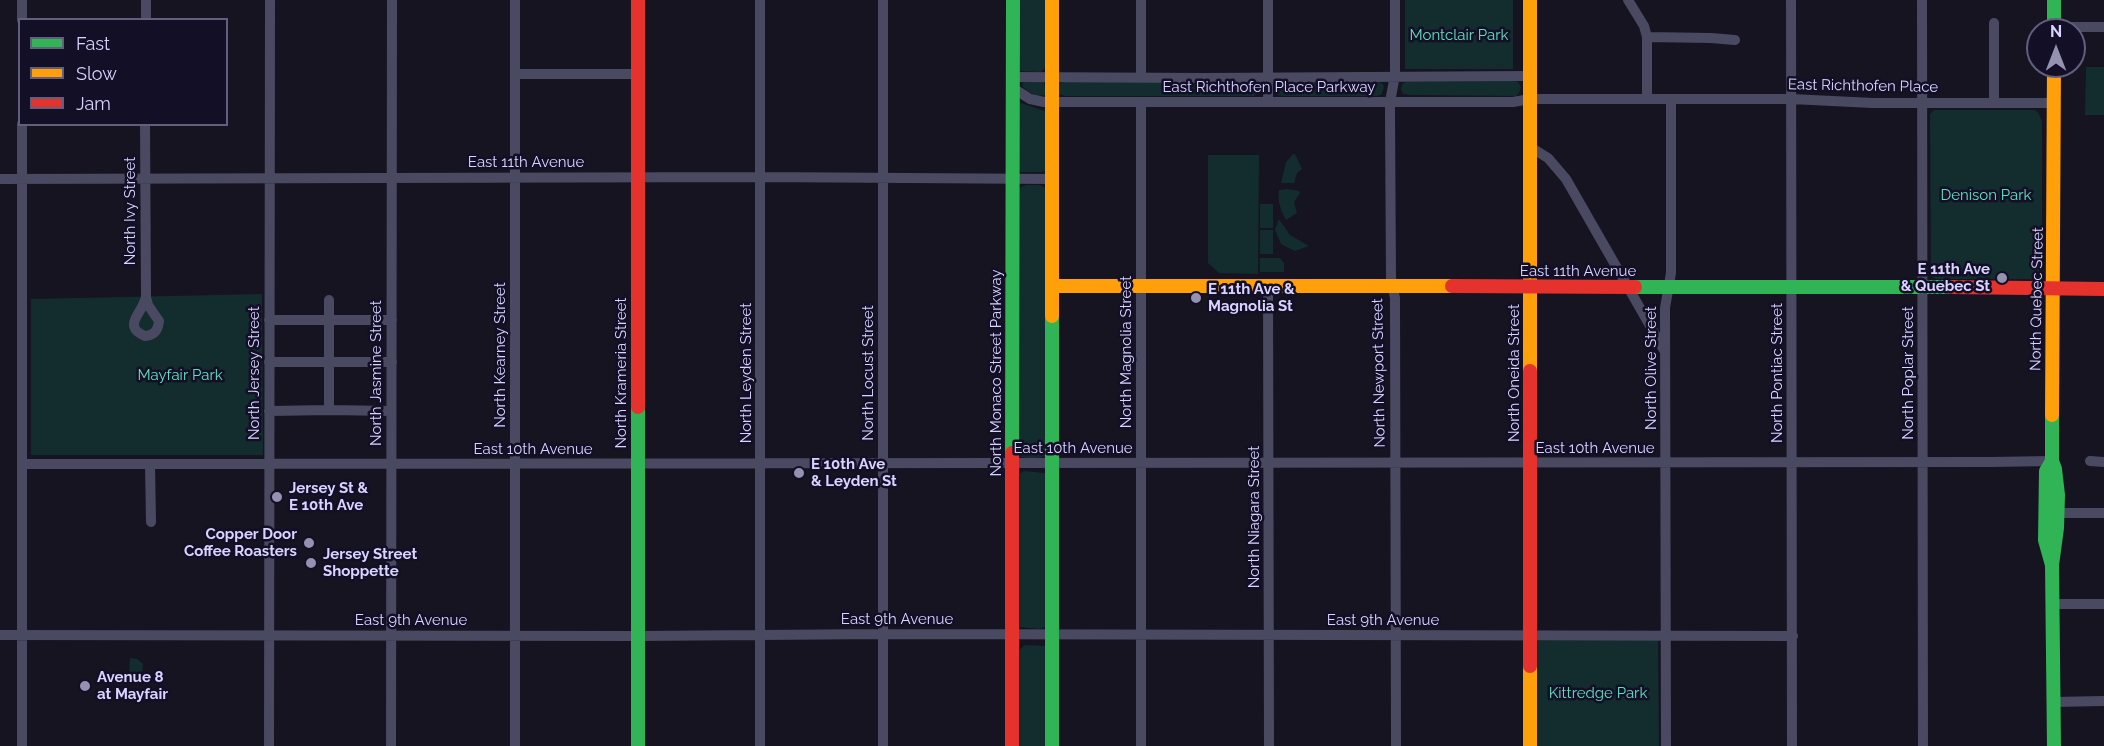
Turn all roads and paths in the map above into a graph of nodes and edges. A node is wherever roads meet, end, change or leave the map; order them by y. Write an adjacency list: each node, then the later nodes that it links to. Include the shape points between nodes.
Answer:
1 (22, 0): 19 (street)
2 (146, 0): 20 (street)
3 (270, 0): 51 (street, North Jersey Street)
4 (392, 0): 52 (street, North Jasmine Street)
5 (515, 0): 27 (street, North Kearney Street)
6 (638, 0): 28 (street, North Krameria Street)
7 (760, 0): 50 (street, North Leyden Street)
8 (883, 0): 55 (street, North Locust Street)
9 (1013, 0): 35 (street, North Monaco Street Parkway)
10 (1052, 0): 31 (street)
11 (1141, 0): 32 (street)
12 (1268, 0): 33 (street)
13 (1395, 0): 29 (street, North Newport Street)
14 (1530, 0): 30 (street, North Oneida Street)
15 (1628, 0): 25 (street)
16 (1791, 0): 39 (street, North Pontiac Street)
17 (1922, 0): 44 (street, North Poplar Street)
18 (2054, 0): 21 (street)
19 (22, 18)
20 (146, 18)
21 (2054, 18)
22 (1994, 23): 45 (street)
23 (2104, 27): 24 (street)
24 (2086, 28)
25 (1647, 37): 26 (street); 37 (street)
26 (1736, 40)
27 (515, 74): 28 (street); 53 (street, North Kearney Street)
28 (638, 74): 54 (street, North Krameria Street)
29 (1395, 75): 30 (street, East Richthofen Place Parkway); 33 (street, East Richthofen Place Parkway); 43 (street, North Newport Street)
30 (1530, 75): 36 (street, North Oneida Street)
31 (1052, 78): 32 (street, East Richthofen Place Parkway); 35 (street, East Richthofen Place Parkway); 40 (street)
32 (1141, 78): 33 (street, East Richthofen Place Parkway)
33 (1268, 78): 42 (street)
34 (2054, 78): 46 (street, North Quebec Street)
35 (1013, 82): 40 (street, East Richthofen Place Parkway, via 1030,99); 59 (street, North Monaco Street Parkway)
36 (1530, 99): 37 (street); 43 (street, East Richthofen Place Parkway); 49 (street, North Oneida Street)
37 (1647, 99): 38 (street, East Richthofen Place)
38 (1671, 99): 39 (street, East Richthofen Place); 66 (street, North Olive Street)
39 (1791, 99): 44 (street, East Richthofen Place); 67 (street, North Pontiac Street)
40 (1052, 102): 41 (street, East Richthofen Place Parkway); 60 (street)
41 (1141, 102): 42 (street, East Richthofen Place Parkway); 62 (street, North Magnolia Street)
42 (1268, 102): 43 (street, East Richthofen Place Parkway)
43 (1390, 102): 69 (street, North Newport Street)
44 (1922, 103): 45 (street, East Richthofen Place); 68 (street, North Poplar Street)
45 (1994, 103): 46 (street, East Richthofen Place)
46 (2054, 103): 70 (street, North Quebec Street)
47 (22, 126): 57 (street)
48 (145, 126): 58 (street, North Ivy Street)
49 (1530, 147): 64 (street, North Oneida Street); 65 (street, via 1560,170)
50 (761, 177): 54 (street, East 11th Avenue); 55 (street, East 11th Avenue); 103 (street, North Leyden Street)
51 (269, 178): 52 (street, East 11th Avenue); 58 (street, East 11th Avenue); 74 (street, North Jersey Street)
52 (392, 178): 53 (street, East 11th Avenue); 76 (street, North Jasmine Street)
53 (515, 178): 54 (street, East 11th Avenue); 101 (street, North Kearney Street)
54 (638, 178): 102 (street, North Krameria Street)
55 (883, 178): 59 (street, East 11th Avenue); 89 (street, North Locust Street)
56 (0, 179): 57 (street, East 11th Avenue)
57 (22, 179): 58 (street, East 11th Avenue); 97 (street)
58 (145, 179): 72 (street, North Ivy Street)
59 (1013, 179): 60 (street, East 11th Avenue); 90 (street, North Monaco Street Parkway)
60 (1052, 179): 61 (street)
61 (1052, 286): 62 (street, East 11th Avenue); 91 (street)
62 (1141, 287): 63 (street, East 11th Avenue); 92 (street, North Magnolia Street)
63 (1268, 287): 69 (street, East 11th Avenue); 93 (street, North Niagara Street)
64 (1530, 287): 65 (street, East 11th Avenue); 69 (street, East 11th Avenue); 95 (street, North Oneida Street)
65 (1628, 287): 66 (street, East 11th Avenue); 77 (street)
66 (1668, 287): 67 (street, East 11th Avenue); 77 (street, North Olive Street)
67 (1791, 287): 68 (street, East 11th Avenue); 86 (street, North Pontiac Street)
68 (1923, 287): 70 (street, East 11th Avenue); 87 (street, North Poplar Street)
69 (1393, 288): 94 (street, North Newport Street)
70 (2054, 288): 71 (street, East 11th Avenue); 84 (street, North Quebec Street)
71 (2104, 289)
72 (146, 297)
73 (329, 300): 75 (street)
74 (269, 320): 75 (street); 78 (street, North Jersey Street)
75 (329, 320): 76 (street); 79 (street)
76 (392, 320): 80 (street, North Jasmine Street)
77 (1666, 352): 96 (street, North Olive Street)
78 (269, 362): 79 (street); 82 (street, North Jersey Street)
79 (329, 362): 80 (street); 81 (street)
80 (392, 362): 83 (street, North Jasmine Street)
81 (329, 410): 82 (street); 83 (street)
82 (269, 411): 99 (street, North Jersey Street)
83 (391, 411): 100 (street, North Jasmine Street)
84 (2052, 461): 87 (street, East 10th Avenue); 104 (street, North Quebec Street, via 2057,472); 107 (street, North Quebec Street, via 2046,471 2045,540)
85 (2090, 461): 88 (street)
86 (1792, 462): 87 (street, East 10th Avenue); 96 (street, East 10th Avenue); 125 (street, North Pontiac Street)
87 (1923, 462): 143 (street, North Poplar Street)
88 (2104, 462)
89 (884, 463): 90 (street, East 10th Avenue); 103 (street, East 10th Avenue); 112 (street, North Locust Street)
90 (1013, 463): 91 (street, East 10th Avenue); 113 (street, North Monaco Street Parkway)
91 (1052, 463): 92 (street, East 10th Avenue); 114 (street)
92 (1141, 463): 93 (street, East 10th Avenue); 115 (street, North Magnolia Street)
93 (1269, 463): 94 (street, East 10th Avenue); 120 (street, North Niagara Street)
94 (1396, 463): 95 (street, East 10th Avenue); 121 (street, North Newport Street)
95 (1530, 463): 96 (street, East 10th Avenue); 123 (street, North Oneida Street)
96 (1666, 463): 124 (street, North Olive Street)
97 (22, 464): 98 (street, East 10th Avenue); 117 (street)
98 (150, 464): 99 (street, East 10th Avenue); 106 (street)
99 (269, 464): 100 (street, East 10th Avenue); 110 (street, North Jersey Street)
100 (391, 464): 101 (street, East 10th Avenue); 118 (street, North Jasmine Street)
101 (515, 464): 102 (street, East 10th Avenue); 119 (street, North Kearney Street)
102 (638, 464): 103 (street, East 10th Avenue); 122 (street, North Krameria Street)
103 (761, 464): 111 (street, North Leyden Street)
104 (2057, 513): 105 (street); 107 (street, North Quebec Street)
105 (2104, 513)
106 (151, 522)
107 (2052, 565): 108 (street, North Quebec Street)
108 (2052, 604): 109 (street); 126 (street, North Quebec Street)
109 (2104, 604)
110 (268, 634): 117 (street, East 9th Avenue); 118 (street, East 9th Avenue); 129 (street, North Jersey Street)
111 (760, 634): 112 (street, East 9th Avenue); 122 (street, East 9th Avenue); 133 (street, North Leyden Street)
112 (883, 634): 113 (street, East 9th Avenue); 134 (street, North Locust Street)
113 (1012, 634): 114 (street, East 9th Avenue); 135 (street, North Monaco Street Parkway)
114 (1052, 634): 115 (street, East 9th Avenue); 136 (street)
115 (1141, 634): 120 (street, East 9th Avenue); 137 (street, North Magnolia Street)
116 (0, 635): 117 (street, East 9th Avenue)
117 (22, 635): 128 (street)
118 (390, 635): 119 (street, East 9th Avenue); 130 (street, North Jasmine Street)
119 (515, 635): 122 (street, East 9th Avenue); 131 (street, North Kearney Street)
120 (1269, 635): 121 (street, East 9th Avenue); 138 (street, North Niagara Street)
121 (1396, 635): 123 (street, East 9th Avenue); 139 (street, North Newport Street)
122 (638, 636): 132 (street, North Krameria Street)
123 (1530, 636): 124 (street, East 9th Avenue); 140 (street, North Oneida Street)
124 (1665, 636): 125 (street, East 9th Avenue); 141 (street, North Olive Street)
125 (1793, 636): 142 (street, North Pontiac Street)
126 (2053, 702): 127 (street); 144 (street, North Quebec Street)
127 (2104, 702)
128 (22, 746)
129 (269, 746)
130 (391, 746)
131 (515, 746)
132 (638, 746)
133 (760, 746)
134 (883, 746)
135 (1012, 746)
136 (1052, 746)
137 (1141, 746)
138 (1269, 746)
139 (1396, 746)
140 (1530, 746)
141 (1666, 746)
142 (1792, 746)
143 (1923, 746)
144 (2054, 746)

